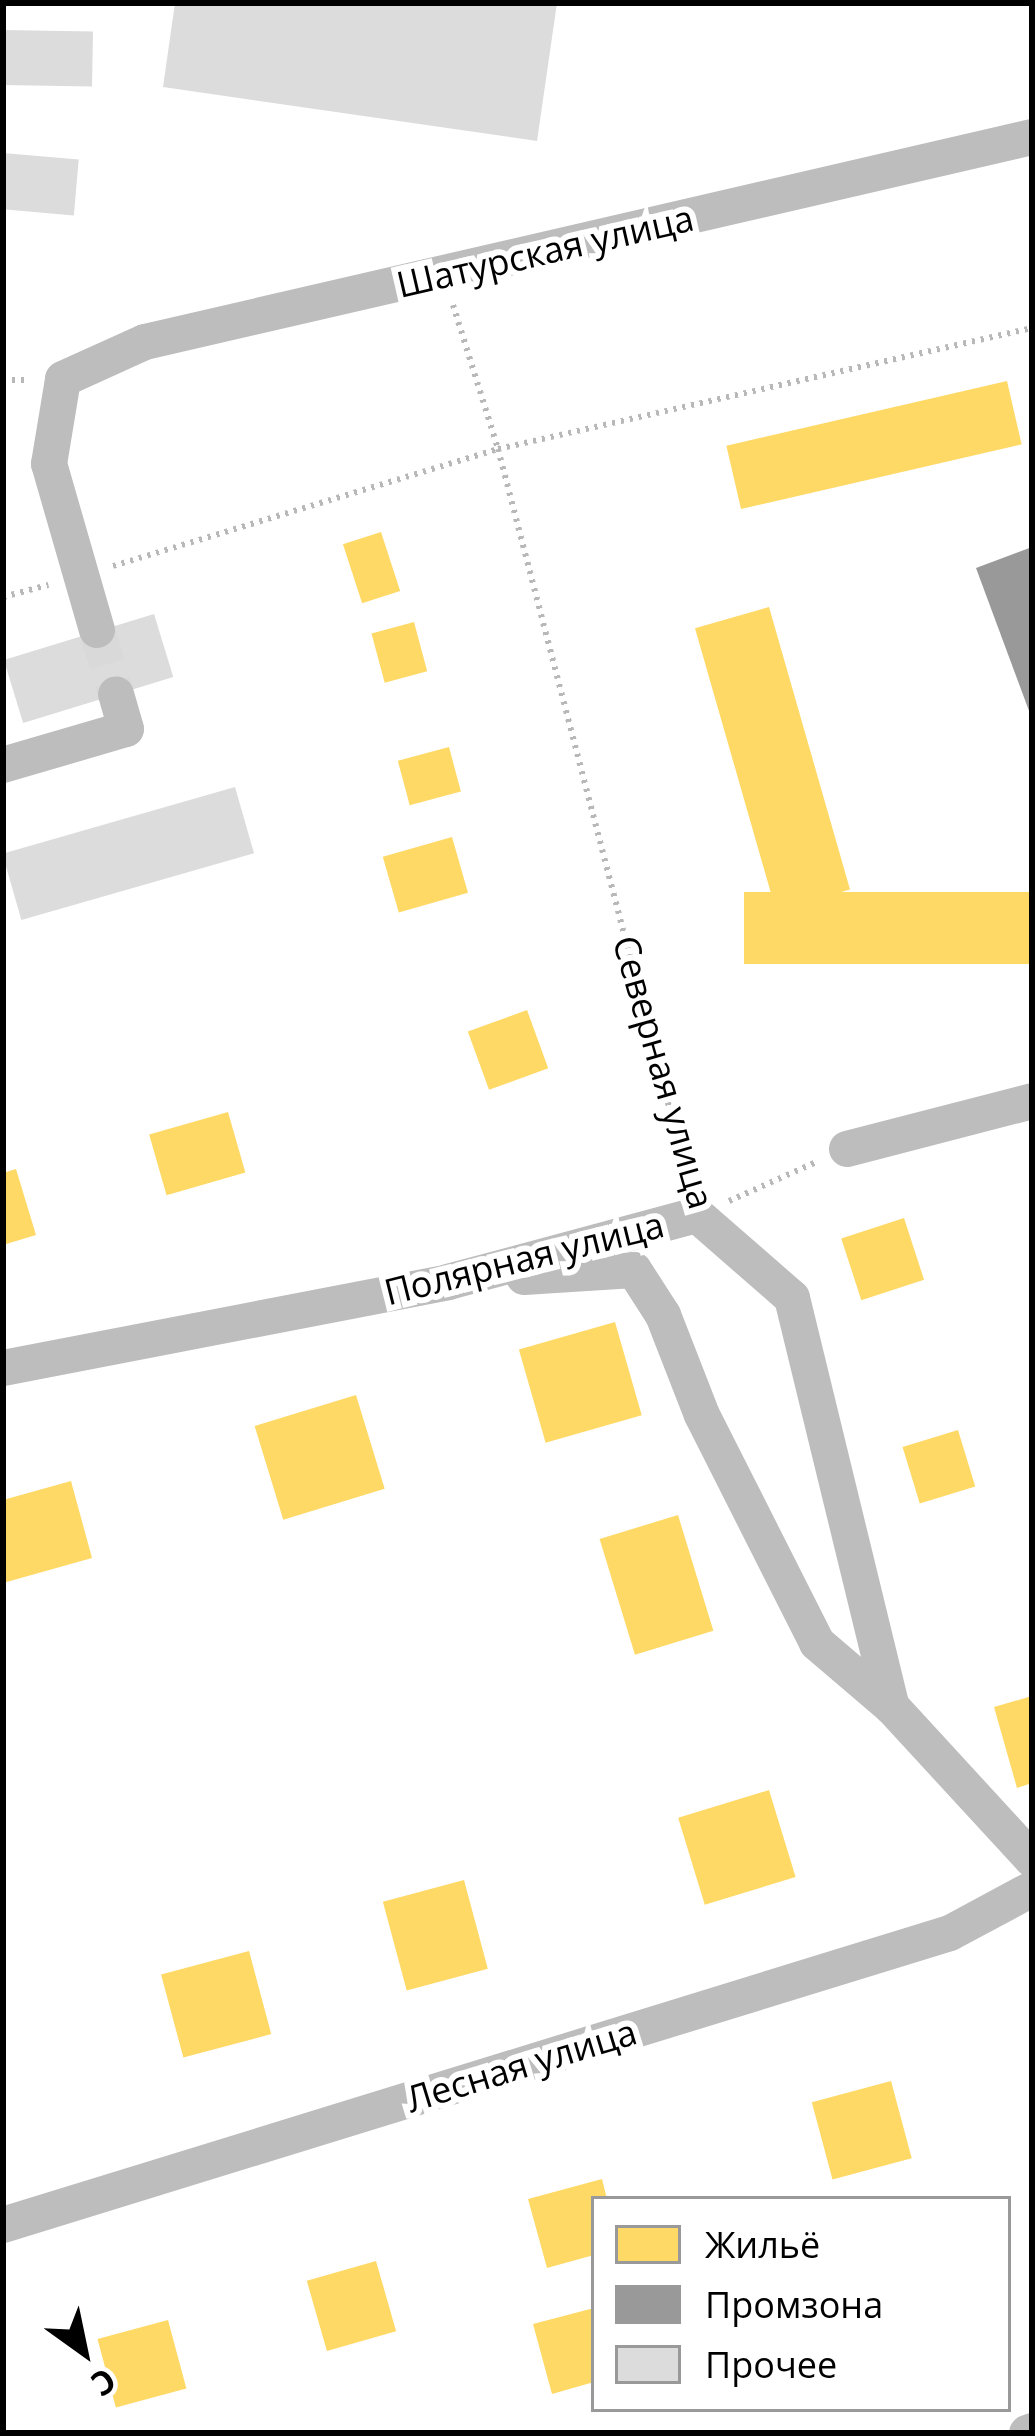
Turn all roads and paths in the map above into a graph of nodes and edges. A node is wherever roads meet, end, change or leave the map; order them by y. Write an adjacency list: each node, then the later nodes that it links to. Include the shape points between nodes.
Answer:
1 (1032, 137): 2 (street, Шатурская улица)
2 (444, 276): 4 (path, Северная улица); 5 (street, Шатурская улица, via 145,341 63,379 49,464)
3 (1032, 328): 4 (path)
4 (499, 448): 5 (path); 12 (path, Северная улица)
5 (83, 575): 6 (path); 7 (street)
6 (3, 597)
7 (97, 630)
8 (116, 694): 9 (street, via 126,729)
9 (3, 765)
10 (1032, 1102): 11 (street)
11 (847, 1148): 12 (path, Полярная улица)
12 (697, 1215): 13 (street, Полярная улица); 15 (street, Северная улица, via 792,1298)
13 (448, 1282): 14 (street, Полярная улица); 15 (street, via 634,1270 663,1315 702,1415 817,1643)
14 (3, 1368)
15 (892, 1707): 16 (street, Северная улица)
16 (1032, 1859)
17 (1032, 1889): 18 (street, Лесная улица)
18 (996, 1908): 19 (street); 20 (street, Лесная улица, via 950,1933)
19 (1032, 1919)
20 (3, 2225)

